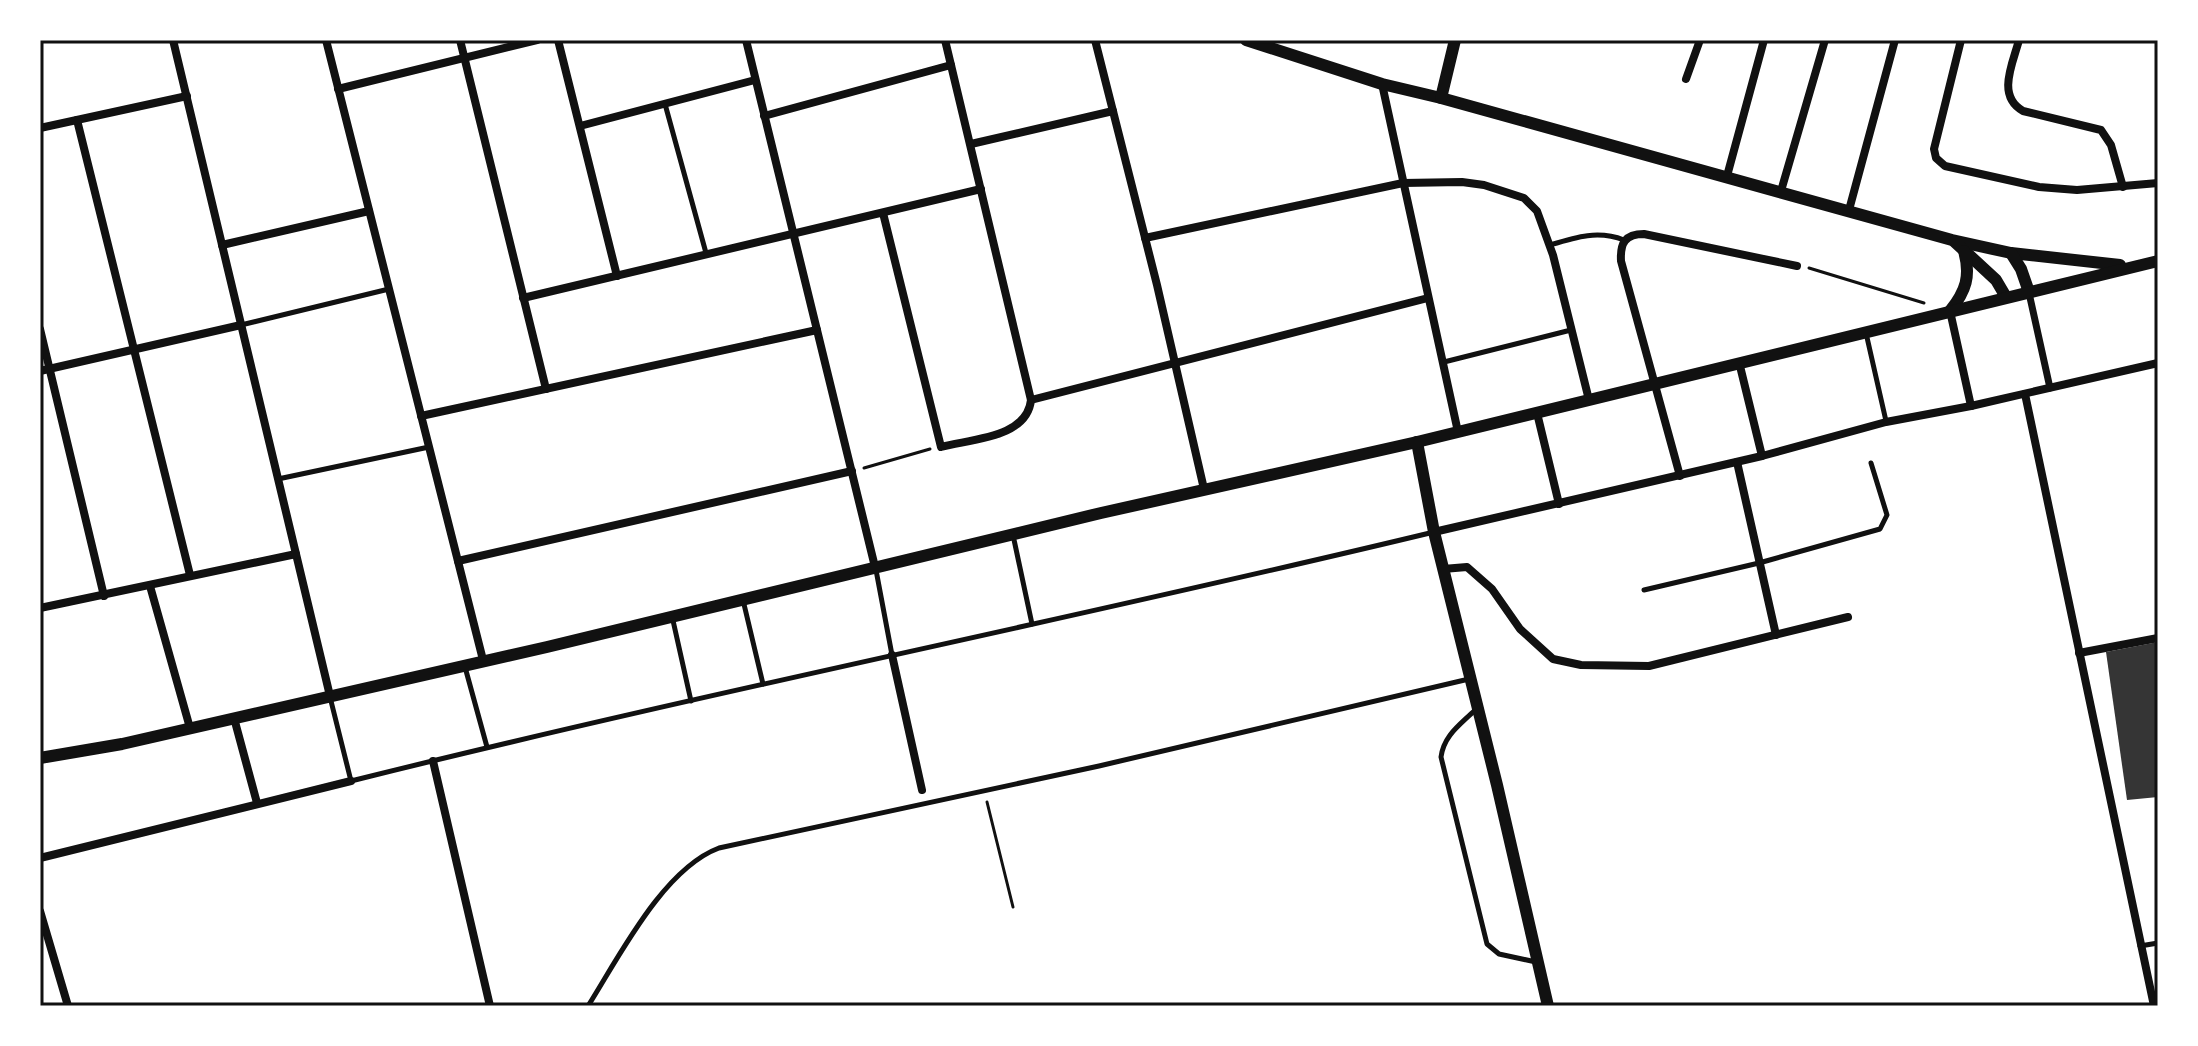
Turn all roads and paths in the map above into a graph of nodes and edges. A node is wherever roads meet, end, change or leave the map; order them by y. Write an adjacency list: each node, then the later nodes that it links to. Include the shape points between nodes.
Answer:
1 (173, 40): 24 (street)
2 (326, 40): 23 (street)
3 (460, 40): 18 (street)
4 (537, 40): 18 (street)
5 (558, 40): 30 (street)
6 (746, 40): 21 (street)
7 (945, 40): 19 (street)
8 (1095, 40): 27 (street)
9 (1246, 40): 17 (street)
10 (1455, 40): 25 (street)
11 (1700, 40): 20 (street)
12 (1764, 40): 33 (street)
13 (1825, 40): 38 (street)
14 (1895, 40): 39 (street)
15 (1961, 40): 36 (street, via 1934,149 1939,162 2039,187)
16 (2019, 40): 36 (street, via 2007,90 2010,100 2023,111 2101,130)
17 (1263, 43): 22 (street)
18 (465, 57): 23 (street); 58 (street)
19 (951, 65): 28 (street); 32 (street)
20 (1686, 79)
21 (755, 80): 26 (street); 28 (street)
22 (1382, 84): 25 (street); 34 (street)
23 (338, 89): 40 (street)
24 (187, 96): 29 (street); 46 (street)
25 (1441, 98): 33 (street)
26 (665, 104): 30 (street); 50 (lane)
27 (1113, 111): 32 (street); 43 (street)
28 (764, 116): 42 (street)
29 (77, 120): 31 (street); 66 (street)
30 (580, 126): 54 (street)
31 (40, 128)
32 (971, 144): 37 (street)
33 (1727, 176): 38 (street)
34 (1403, 183): 43 (street); 47 (street, via 1462,182 1524,198 1537,211); 59 (street)
35 (2158, 183): 36 (street)
36 (2123, 187)
37 (981, 189): 41 (street); 76 (street)
38 (1781, 191): 39 (street)
39 (1849, 210): 45 (street)
40 (369, 211): 46 (street); 55 (street)
41 (883, 213): 42 (street); 85 (street)
42 (793, 234): 50 (street); 63 (street)
43 (1145, 238): 67 (street)
44 (1624, 240): 47 (lane, via 1602,234); 52 (street, via 1644,234); 72 (street, via 1621,261)
45 (1952, 240): 48 (street); 49 (street)
46 (222, 245): 61 (street)
47 (1550, 245): 64 (street)
48 (1964, 251): 57 (street, via 1996,280); 60 (street, via 1967,286)
49 (2011, 253): 53 (street); 56 (street)
50 (707, 254): 54 (street)
51 (2158, 261): 53 (street)
52 (1797, 266): 60 (path)
53 (2134, 266): 56 (street)
54 (617, 276): 58 (street)
55 (389, 289): 61 (lane); 80 (street)
56 (2029, 292): 57 (street); 73 (street)
57 (2006, 297): 60 (street)
58 (523, 298): 74 (street)
59 (1428, 298): 67 (street); 68 (street)
60 (1950, 311): 65 (street); 78 (street)
61 (241, 325): 66 (street); 91 (street)
62 (40, 329): 71 (street)
63 (817, 330): 74 (street); 89 (street)
64 (1571, 330): 68 (lane); 77 (street)
65 (1866, 332): 69 (street); 81 (lane)
66 (134, 350): 71 (street); 101 (street)
67 (1174, 362): 76 (street); 92 (street)
68 (1443, 362): 82 (street)
69 (1739, 362): 72 (street); 86 (street)
70 (2158, 363): 73 (street)
71 (45, 370): 104 (street)
72 (1653, 383): 77 (street); 90 (street)
73 (2050, 388): 75 (street)
74 (546, 389): 80 (street)
75 (2025, 394): 78 (street); 112 (street)
76 (1031, 400): 85 (street, via 1026,417 1012,427)
77 (1589, 400): 79 (street)
78 (1971, 406): 81 (street)
79 (1537, 413): 82 (street); 93 (street)
80 (421, 416): 84 (street)
81 (1886, 422): 86 (street)
82 (1458, 432): 83 (street)
83 (1417, 442): 92 (street); 94 (street)
84 (429, 447): 91 (lane); 97 (street)
85 (941, 447): 89 (path)
86 (1762, 456): 87 (street)
87 (1737, 462): 90 (street); 98 (street)
88 (1871, 463): 98 (lane, via 1887,515 1880,529)
89 (852, 471): 97 (street); 99 (street)
90 (1680, 476): 93 (street)
91 (278, 479): 96 (street)
92 (1204, 489): 95 (street)
93 (1559, 504): 94 (street)
94 (1434, 532): 100 (street); 109 (lane)
95 (1013, 535): 99 (street); 109 (lane)
96 (296, 554): 101 (street); 118 (street)
97 (458, 561): 114 (street)
98 (1759, 563): 103 (lane); 110 (street)
99 (875, 567): 105 (street); 113 (lane)
100 (1443, 569): 110 (street, via 1467,567 1553,659 1581,665 1649,666); 116 (street)
101 (190, 575): 102 (street)
102 (150, 586): 104 (street); 122 (street)
103 (1644, 590)
104 (104, 596): 106 (street)
105 (743, 599): 107 (street); 117 (lane)
106 (40, 608)
107 (672, 616): 114 (street); 119 (lane)
108 (1848, 617): 110 (street)
109 (1032, 624): 113 (lane)
110 (1776, 635)
111 (2158, 638): 112 (street)
112 (2079, 653): 134 (street)
113 (892, 655): 117 (lane); 127 (street)
114 (483, 660): 115 (street)
115 (464, 665): 118 (street); 123 (lane)
116 (1470, 679): 120 (street); 128 (lane)
117 (763, 684): 119 (lane)
118 (330, 696): 121 (street); 126 (lane)
119 (691, 701): 123 (lane)
120 (1478, 708): 135 (street); 135 (lane, via 1448,736 1441,757 1487,944 1499,954)
121 (234, 718): 122 (street); 129 (street)
122 (190, 728): 124 (street)
123 (487, 747): 125 (lane)
124 (40, 758)
125 (433, 761): 126 (lane); 137 (street)
126 (351, 781): 129 (street)
127 (922, 790)
128 (984, 791): 131 (path); 138 (lane, via 702,855 665,890)
129 (257, 803): 130 (street)
130 (40, 858)
131 (1013, 907)
132 (40, 911): 136 (street)
133 (2158, 943): 134 (lane)
134 (2140, 946): 140 (street)
135 (1537, 962): 139 (street)
136 (68, 1006)
137 (490, 1006)
138 (588, 1006)
139 (1548, 1006)
140 (2154, 1006)

